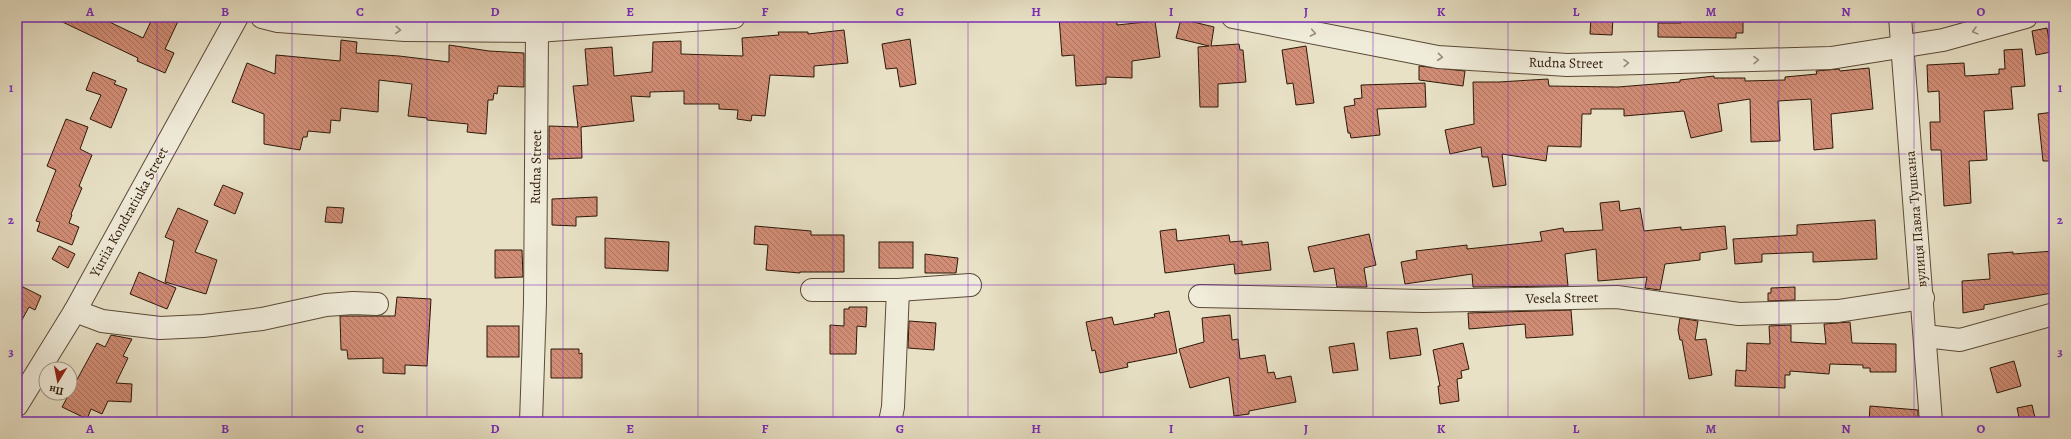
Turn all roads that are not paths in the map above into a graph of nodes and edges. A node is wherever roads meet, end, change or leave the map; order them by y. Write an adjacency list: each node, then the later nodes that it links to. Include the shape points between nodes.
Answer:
1 (237, 17): 15 (street, Yuriia Kondratiuka Street)
2 (262, 17): 7 (street, one-way to 7, via 278,21 405,30)
3 (734, 17): 7 (street)
4 (1233, 17): 8 (street, Rudna Street, one-way to 8, via 1438,57 1567,65 1831,58)
5 (1900, 17): 8 (street, вулиця Павла Тушкана)
6 (2026, 17): 8 (street, Rudna Street, one-way to 8, via 1943,40)
7 (537, 31): 19 (street, Rudna Street, via 535,302)
8 (1903, 46): 13 (street, вулиця Павла Тушкана)
9 (970, 285): 11 (street)
10 (812, 290): 11 (street)
11 (898, 290): 20 (street, via 893,407)
12 (1200, 296): 13 (street, Vesela Street, via 1423,301 1617,297 1739,314 1838,311)
13 (1922, 298): 17 (street, вулиця Павла Тушкана)
14 (377, 304): 15 (street, via 326,305 262,319 160,328 102,321)
15 (75, 310): 18 (street, Yuriia Kondratiuka Street)
16 (2054, 314): 17 (street, via 1960,340)
17 (1925, 336): 21 (street, вулиця Павла Тушкана)
18 (17, 405)
19 (531, 422)
20 (890, 422)
21 (1931, 422)

